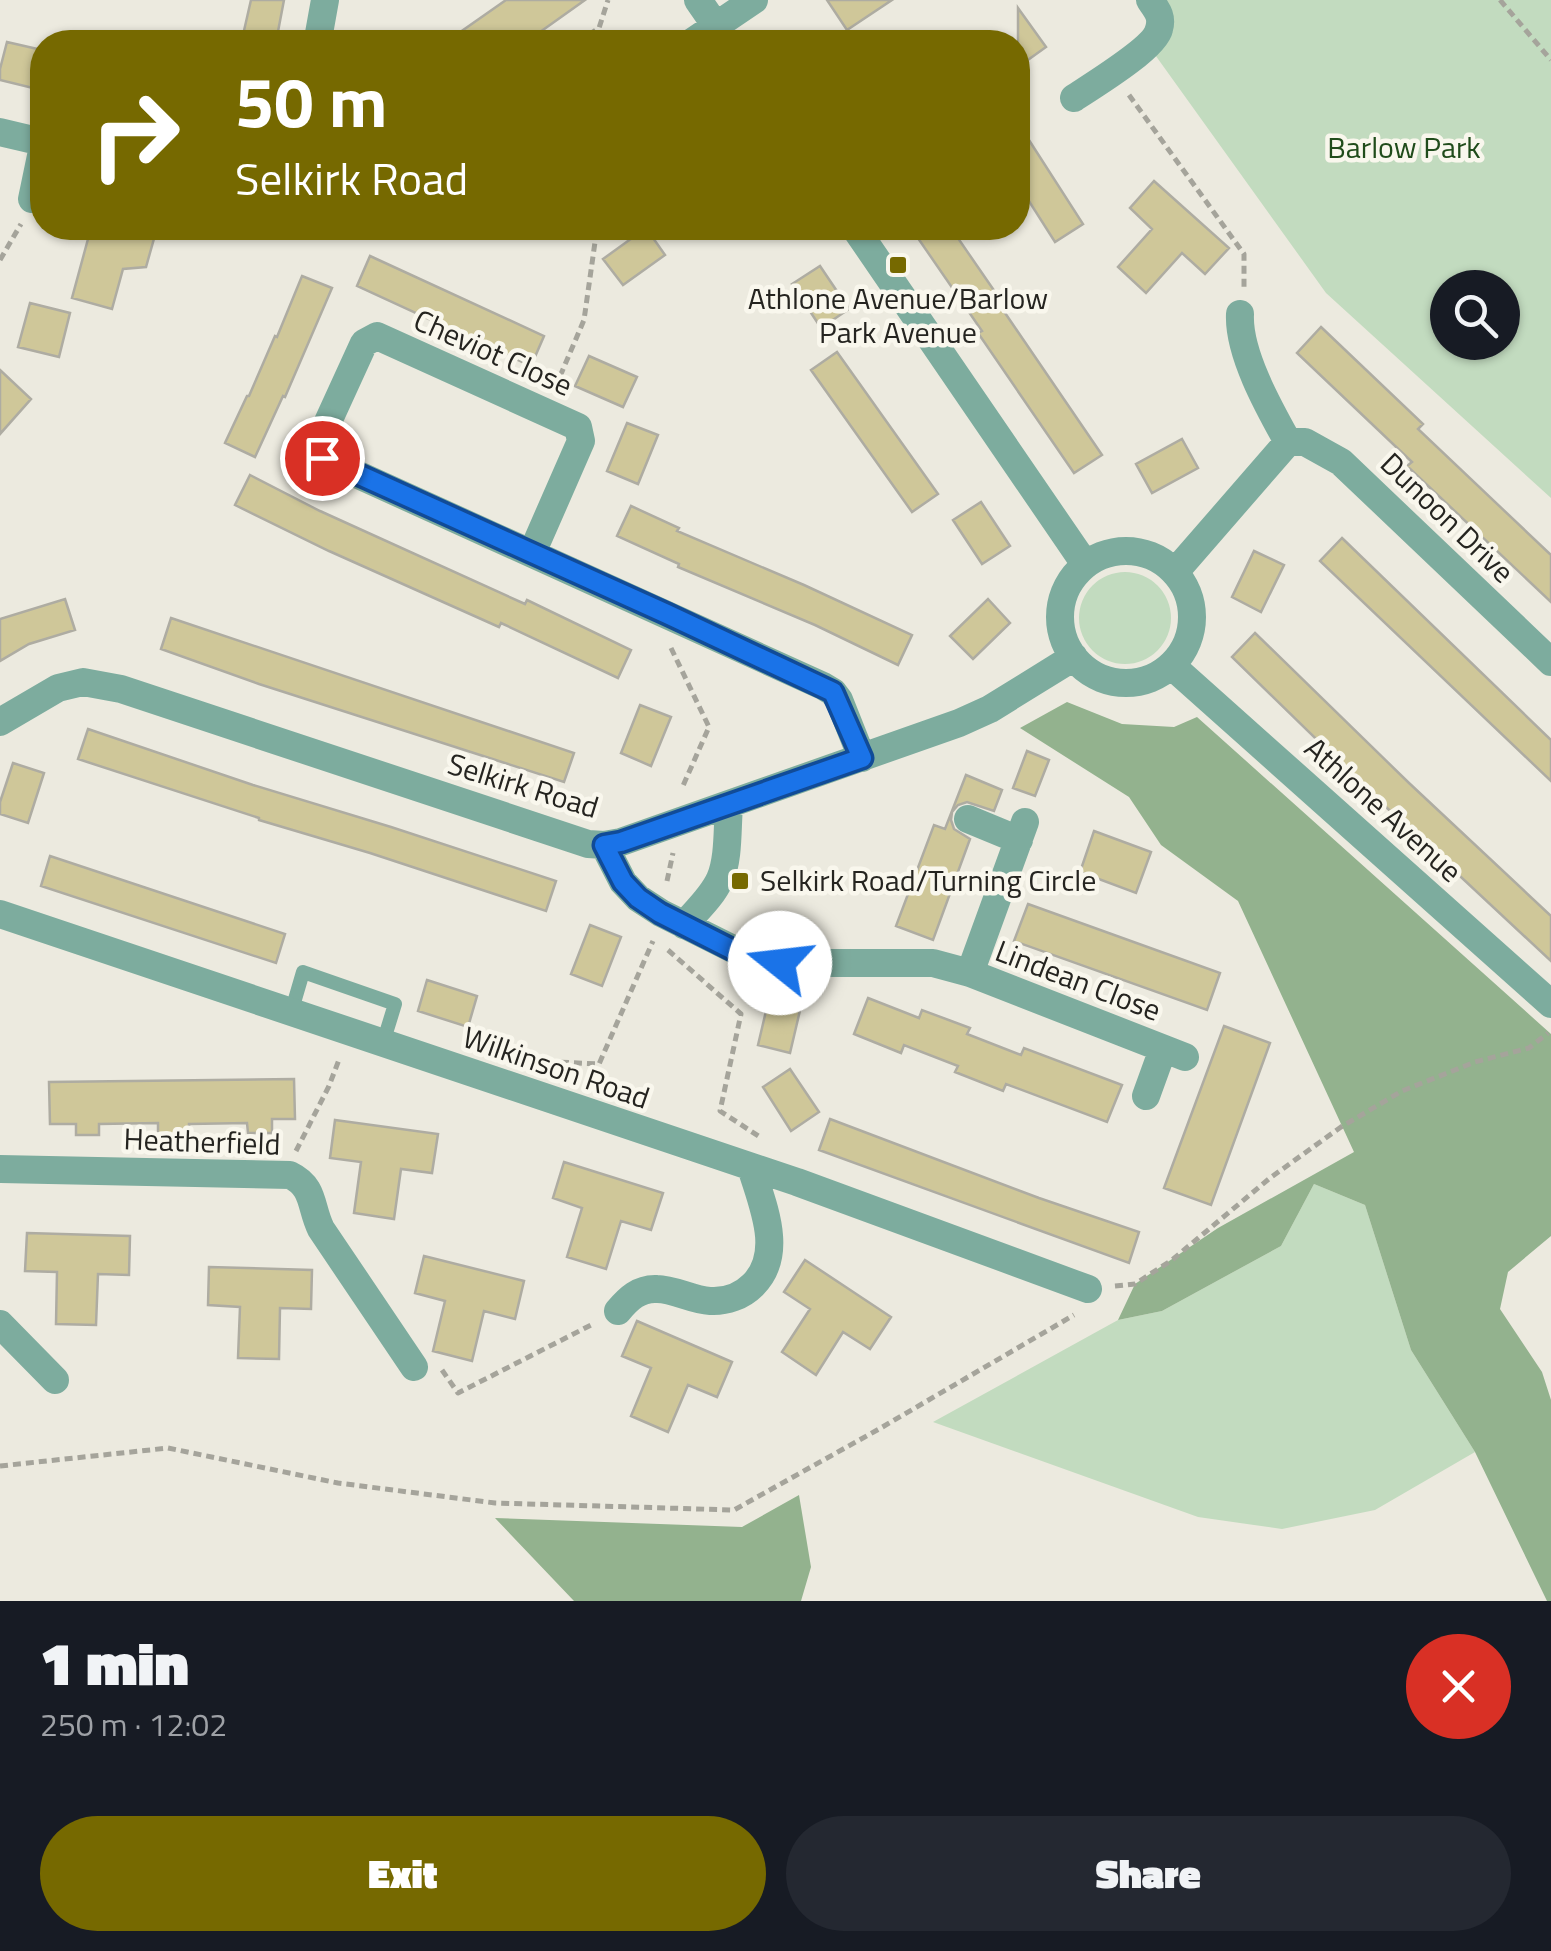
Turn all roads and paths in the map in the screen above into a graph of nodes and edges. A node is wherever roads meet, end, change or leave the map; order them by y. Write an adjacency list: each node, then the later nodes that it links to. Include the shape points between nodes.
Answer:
1 (325, 0): 7 (street)
2 (608, 0): 8 (path)
3 (698, 0): 9 (street)
4 (754, 0): 10 (street)
5 (1150, 0): 12 (street, via 1160,16 1159,32)
6 (1500, 0): 11 (path)
7 (320, 30)
8 (596, 30)
9 (718, 30)
10 (725, 30)
11 (1551, 60)
12 (1112, 72): 13 (street); 20 (path, via 1244,254)
13 (1074, 98)
14 (0, 132): 15 (street)
15 (30, 139)
16 (30, 206): 19 (path)
17 (595, 240): 21 (path, via 584,320)
18 (863, 240): 24 (street)
19 (0, 260)
20 (1240, 314): 22 (street, via 1236,353)
21 (545, 412): 23 (street, Cheviot Close, via 578,428 582,440); 23 (street, Cheviot Close, via 377,336 364,343 316,448 322,458)
22 (1288, 442): 25 (street); 28 (street, Dunoon Drive, via 1305,442 1341,462)
23 (532, 553): 26 (street, Cheviot Close)
24 (1085, 564): 25 (street, via 1129,550); 27 (street, via 1061,604 1060,627)
25 (1175, 572): 29 (street, via 1192,616 1189,639)
26 (667, 614): 31 (street, Cheviot Close, via 833,692); 34 (path, via 661,627 709,727 679,795)
27 (1074, 657): 29 (street, via 1103,680 1130,684); 31 (street, Selkirk Road, via 990,709)
28 (1551, 662)
29 (1172, 666): 39 (street, Athlone Avenue)
30 (0, 722): 35 (street, Selkirk Road, via 58,688 83,682 122,689)
31 (862, 758): 32 (street, Selkirk Road)
32 (729, 806): 34 (street, Selkirk Road); 37 (street, via 721,878)
33 (968, 820): 38 (street, Lindean Close, via 1022,831)
34 (680, 822): 35 (street, Selkirk Road); 37 (path)
35 (604, 845): 37 (street, Lindean Close, via 623,882)
36 (0, 914): 40 (street, Wilkinson Road)
37 (666, 926): 38 (street, Lindean Close, via 753,959 934,963); 44 (path, via 599,1064); 46 (path, via 741,1014 720,1111)
38 (970, 973): 45 (street, Lindean Close, via 1174,1053)
39 (1551, 1004)
40 (290, 1013): 42 (street, Wilkinson Road); 42 (lane, via 304,972 395,1004)
41 (1551, 1031): 50 (path, via 1529,1048 1402,1090 1270,1178 1135,1284)
42 (382, 1044): 47 (street, Wilkinson Road)
43 (343, 1048): 49 (path)
44 (520, 1060)
45 (1146, 1096)
46 (768, 1142)
47 (750, 1167): 50 (street, Wilkinson Road); 51 (street, via 769,1233 766,1268 757,1282 729,1299 711,1301 642,1290)
48 (0, 1169): 49 (street, Heatherfield)
49 (282, 1175): 53 (street, Heatherfield, via 308,1188 320,1230)
50 (1088, 1289): 55 (path, via 1074,1315 734,1510 495,1502 338,1483 168,1448)
51 (618, 1311): 53 (path, via 458,1393 436,1362)
52 (0, 1324): 54 (street)
53 (414, 1367)
54 (56, 1380)
55 (0, 1466)

